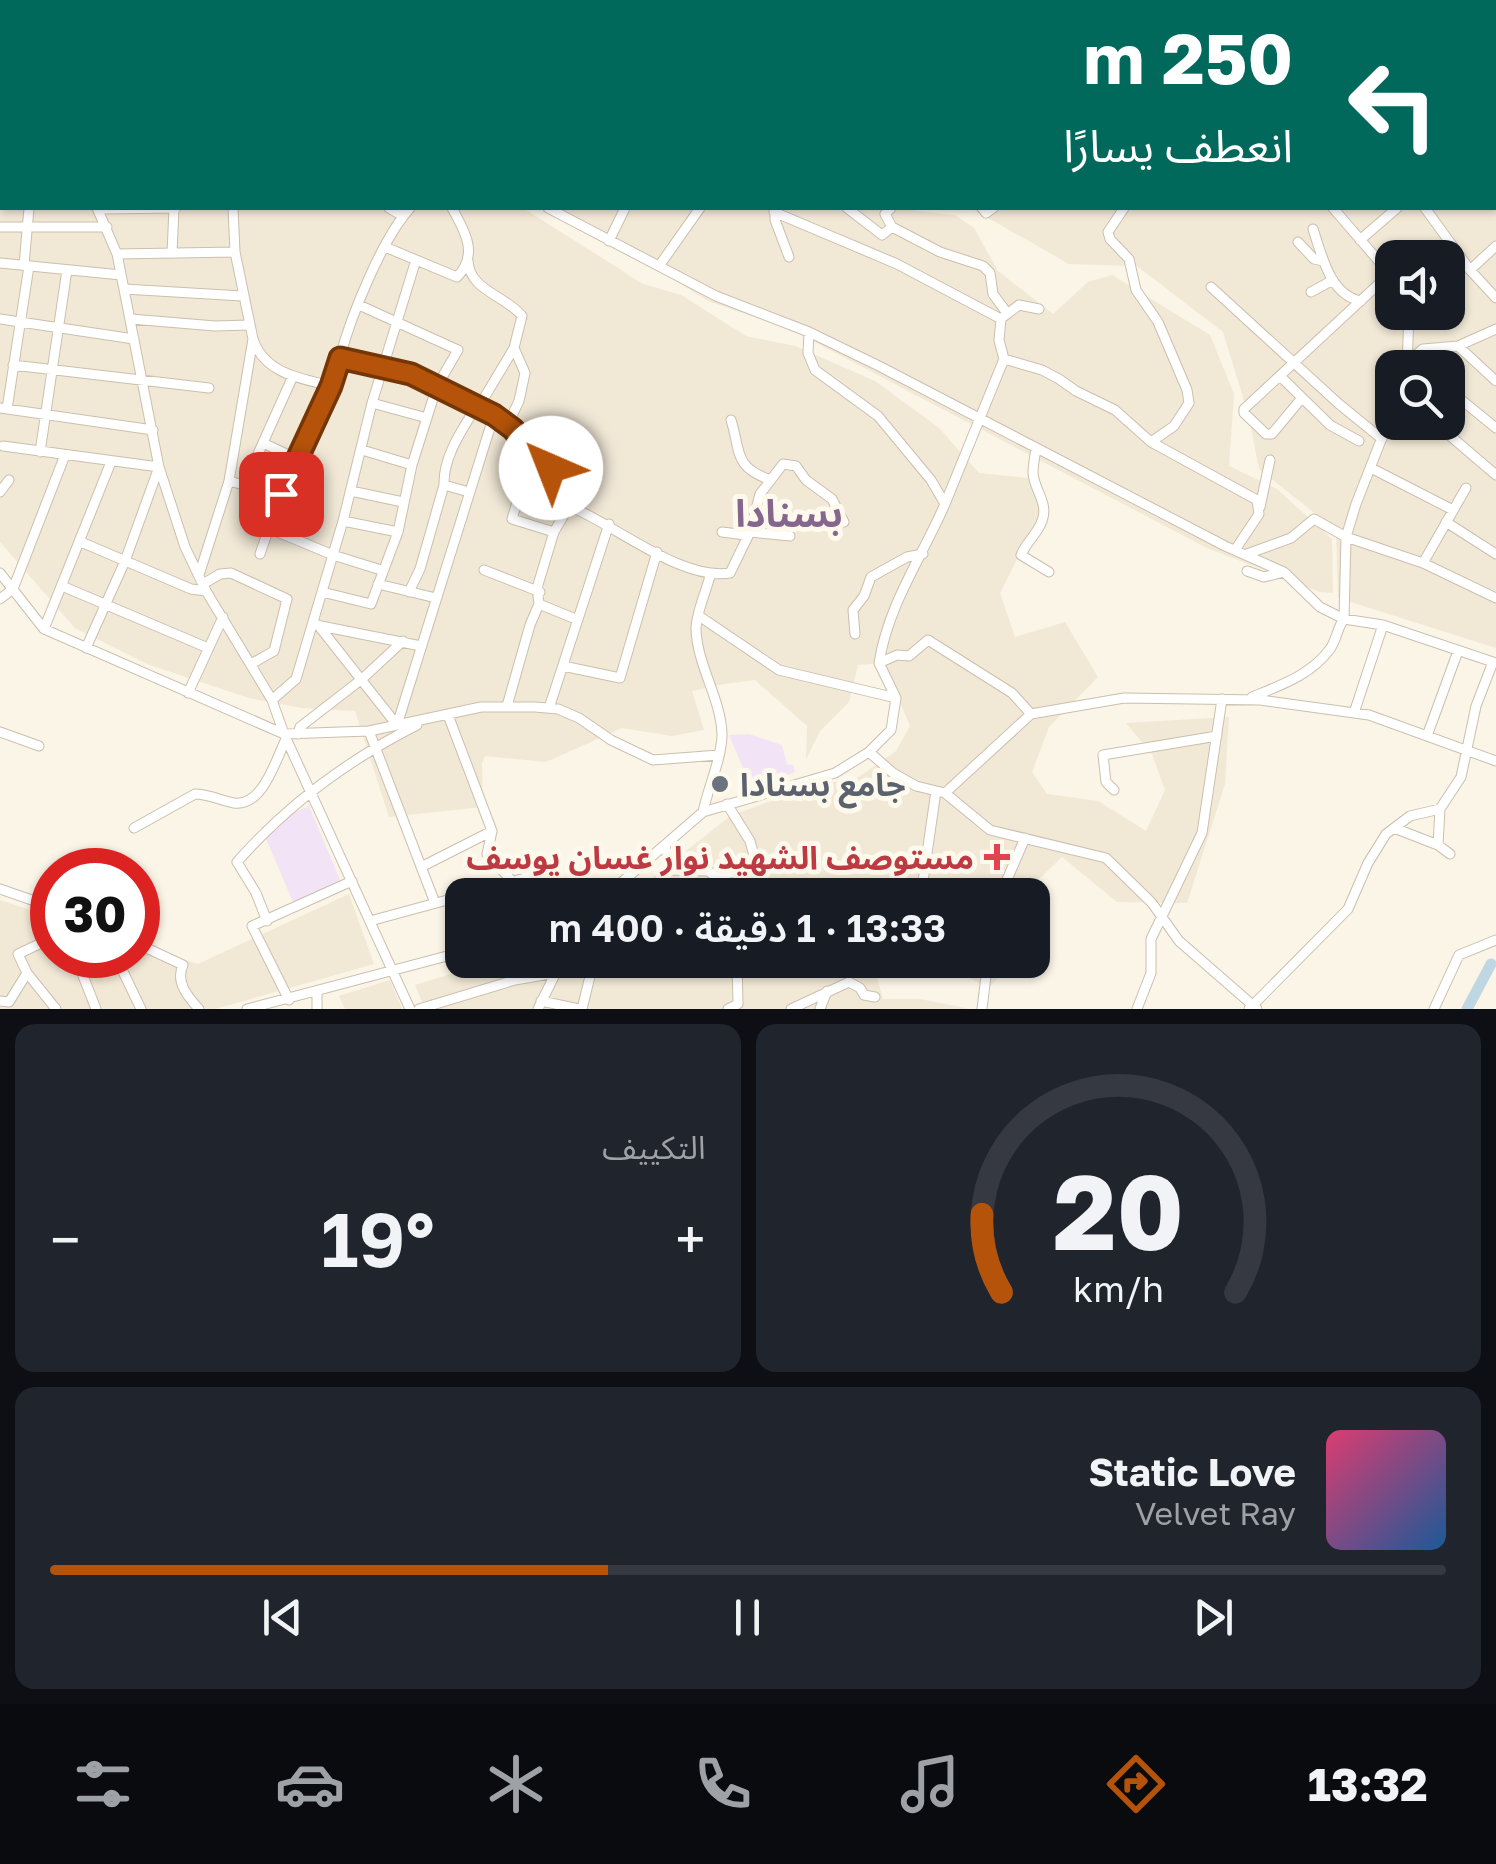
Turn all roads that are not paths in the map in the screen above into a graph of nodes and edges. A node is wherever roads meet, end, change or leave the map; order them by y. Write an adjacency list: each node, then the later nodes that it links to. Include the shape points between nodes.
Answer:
1 (29, 210): 19 (street)
2 (99, 210): 20 (street)
3 (175, 210): 28 (street)
4 (232, 210): 27 (street)
5 (453, 210): 32 (street, via 467,236)
6 (552, 210): 23 (street)
7 (624, 210): 23 (street)
8 (699, 210): 38 (street)
9 (775, 210): 30 (street); 51 (street)
10 (850, 210): 18 (street, via 882,236)
11 (889, 210): 18 (street)
12 (1123, 210): 95 (street, via 1110,239 1128,258 1136,290 1158,322 1189,403 1174,426)
13 (1335, 210): 22 (street)
14 (1394, 210): 22 (street)
15 (1429, 210): 36 (street)
16 (406, 212): 26 (street)
17 (0, 227): 19 (street)
18 (892, 227): 51 (street, via 983,266)
19 (27, 228): 20 (street); 37 (street)
20 (107, 228): 29 (street)
21 (1313, 230): 33 (street)
22 (1360, 240): 31 (street)
23 (610, 241): 38 (street)
24 (1298, 242): 33 (street)
25 (1496, 246): 36 (street)
26 (385, 248): 34 (street); 49 (street)
27 (235, 252): 28 (street); 46 (street)
28 (172, 253): 29 (street)
29 (117, 254): 40 (street)
30 (790, 256)
31 (1375, 257)
32 (468, 261): 34 (street, via 457,277); 63 (street, via 480,286 522,316)
33 (1323, 261): 41 (street)
34 (415, 262): 55 (street)
35 (0, 263): 37 (street)
36 (1466, 265): 47 (street)
37 (26, 266): 39 (street); 54 (street)
38 (659, 266): 59 (street)
39 (67, 270): 40 (street); 57 (street)
40 (121, 275): 43 (street)
41 (1333, 280): 45 (street); 48 (street, via 1344,296)
42 (1212, 287): 67 (street)
43 (124, 289): 46 (street); 53 (street)
44 (1375, 291): 48 (street)
45 (1311, 292)
46 (242, 296): 56 (street)
47 (1496, 298)
48 (1361, 301): 67 (street)
49 (359, 305): 55 (street); 65 (street)
50 (1039, 309): 51 (street, via 1019,305)
51 (1004, 316): 66 (street)
52 (0, 318): 54 (street)
53 (131, 319): 56 (street); 60 (street)
54 (19, 320): 57 (street); 68 (street)
55 (396, 321): 69 (street); 76 (street, via 457,347)
56 (249, 325): 61 (street)
57 (59, 327): 60 (street); 70 (street)
58 (1496, 329): 62 (street)
59 (809, 332): 87 (street); 121 (street, via 815,370 878,416)
60 (134, 339): 74 (street)
61 (253, 339): 71 (street, via 269,366); 112 (street)
62 (1458, 346): 64 (street); 73 (street)
63 (514, 348): 82 (street); 89 (street, via 525,373)
64 (1422, 350)
65 (340, 358): 69 (street); 75 (street)
66 (1004, 359): 87 (street); 95 (street, via 1042,370 1115,410)
67 (1294, 362): 72 (street); 91 (street)
68 (13, 365): 70 (street); 81 (street)
69 (383, 367): 76 (street); 79 (street)
70 (54, 371): 74 (street); 84 (street)
71 (294, 376): 75 (street); 96 (street)
72 (1280, 376): 78 (street); 78 (street, via 1244,409 1246,417 1272,434)
73 (1496, 381)
74 (145, 382): 77 (street); 90 (street)
75 (331, 386): 103 (street)
76 (436, 386): 82 (street); 85 (street)
77 (209, 388)
78 (1301, 399): 94 (street)
79 (372, 403): 85 (street); 99 (street)
80 (1465, 403): 88 (street)
81 (3, 408): 84 (street)
82 (477, 408): 83 (street); 114 (street, via 452,449)
83 (494, 415): 89 (street); 118 (street)
84 (47, 416): 90 (street); 100 (street)
85 (427, 418): 106 (street)
86 (730, 420): 111 (street, via 739,459)
87 (982, 420): 98 (street); 121 (street)
88 (1496, 428)
89 (513, 429): 101 (street)
90 (153, 430): 107 (street)
91 (1375, 434)
92 (1382, 440): 108 (street)
93 (1455, 440): 109 (street)
94 (1359, 441)
95 (1150, 442): 123 (street, via 1257,500)
96 (263, 443): 103 (street); 113 (street)
97 (3, 446): 100 (street)
98 (1036, 448): 137 (street); 150 (street, via 1042,525 1021,555)
99 (362, 450): 106 (street); 116 (street)
100 (40, 452): 102 (street)
101 (532, 452): 122 (street, via 570,484); 131 (street, via 512,520)
102 (65, 455): 105 (street); 158 (street)
103 (297, 459): 119 (street); 119 (street, via 314,476 300,499)
104 (1270, 460): 123 (street)
105 (111, 462): 107 (street); 136 (street)
106 (412, 465): 120 (street)
107 (159, 467): 144 (street); 155 (street)
108 (1371, 468): 124 (street); 135 (street)
109 (1496, 476)
110 (9, 480): 117 (street)
111 (771, 480): 126 (street, via 782,464 796,466 832,499); 133 (street)
112 (229, 481): 113 (street); 155 (street)
113 (244, 485): 119 (street)
114 (444, 485): 118 (street); 145 (street)
115 (1466, 488): 124 (street)
116 (350, 491): 120 (street); 125 (street)
117 (0, 492)
118 (469, 492): 148 (street)
119 (280, 496): 129 (street)
120 (403, 502): 130 (street)
121 (945, 504): 140 (street)
122 (569, 506): 128 (street); 131 (street)
123 (1260, 508): 137 (street)
124 (1453, 510): 127 (street)
125 (344, 521): 130 (street); 143 (street)
126 (844, 522)
127 (1446, 522): 142 (street); 146 (street)
128 (609, 524): 138 (street); 170 (street)
129 (268, 528): 139 (street); 143 (street)
130 (398, 532): 147 (street)
131 (554, 532): 161 (street)
132 (722, 532): 133 (street)
133 (750, 532): 134 (street); 153 (street, via 730,573)
134 (790, 536)
135 (1346, 537): 141 (street, via 1314,519 1291,538); 146 (street); 169 (street)
136 (80, 542): 144 (street); 157 (street)
137 (1234, 550): 141 (street)
138 (657, 552): 153 (street); 183 (street, via 620,678)
139 (260, 554)
140 (923, 554): 174 (street, via 871,578 853,610); 180 (street, via 899,592)
141 (1247, 554): 151 (street)
142 (1496, 554)
143 (332, 556): 147 (street); 159 (street)
144 (124, 561): 155 (street, via 192,589); 166 (street)
145 (421, 564): 148 (street); 160 (street)
146 (1422, 564): 163 (street)
147 (381, 570): 156 (street)
148 (444, 570): 162 (street)
149 (484, 570): 161 (street)
150 (1049, 572)
151 (1284, 572): 154 (street); 169 (street)
152 (0, 573): 158 (street)
153 (710, 576): 167 (street)
154 (1250, 577)
155 (202, 583): 168 (street); 182 (street, via 231,572 288,599 274,651)
156 (378, 584): 159 (street, via 371,604); 160 (street)
157 (62, 586): 166 (street); 173 (street)
158 (13, 589): 164 (street); 173 (street)
159 (322, 592): 171 (street)
160 (409, 592): 162 (street)
161 (540, 592): 165 (street)
162 (436, 598): 176 (street)
163 (1496, 598)
164 (0, 599)
165 (539, 604): 170 (street); 190 (street)
166 (106, 605): 177 (street); 178 (street)
167 (699, 616): 186 (street, via 779,670); 207 (street, via 701,660 722,732)
168 (223, 617): 178 (street); 182 (street)
169 (1344, 619): 172 (street); 189 (street, via 1314,668)
170 (578, 620): 183 (street)
171 (315, 625): 175 (street); 184 (street); 188 (street, via 296,678)
172 (1384, 625): 179 (street); 192 (street)
173 (44, 629): 177 (street)
174 (854, 634)
175 (403, 642): 176 (street); 184 (street)
176 (421, 646): 196 (street)
177 (86, 648): 185 (street)
178 (208, 648): 185 (street)
179 (1458, 651): 181 (street); 202 (street)
180 (879, 663): 186 (street); 194 (street, via 909,656 928,640 1012,694)
181 (1494, 663): 205 (street)
182 (250, 664): 188 (street)
183 (563, 666): 191 (street)
184 (362, 679): 196 (street); 199 (street)
185 (188, 693): 200 (street)
186 (896, 698): 206 (street, via 891,730)
187 (1222, 698): 189 (street); 194 (street, via 1124,698); 201 (street)
188 (272, 700): 200 (street)
189 (1245, 700): 192 (street)
190 (508, 706): 191 (street); 193 (street)
191 (549, 708): 207 (street, via 653,760)
192 (1354, 713): 202 (street)
193 (448, 714): 195 (street); 217 (street)
194 (1030, 714): 211 (street)
195 (429, 719): 196 (street); 204 (street)
196 (396, 725): 197 (street)
197 (369, 731): 199 (street); 204 (street)
198 (0, 732): 203 (street)
199 (298, 734): 200 (street)
200 (285, 736): 209 (street); 215 (street, via 250,801 195,794)
201 (1217, 736): 210 (street, via 1103,756 1106,782); 236 (street, via 1202,833)
202 (1427, 736): 205 (street)
203 (40, 746)
204 (376, 749): 209 (street); 222 (street)
205 (1465, 750): 208 (street); 213 (street, via 1461,777)
206 (868, 752): 211 (street, via 916,786); 212 (street, via 834,773)
207 (720, 754): 214 (street)
208 (1496, 760)
209 (310, 790): 231 (street); 237 (street, via 236,862)
210 (1114, 790)
211 (941, 792): 218 (street, via 990,830); 229 (street)
212 (727, 804): 214 (street); 223 (street, via 750,840)
213 (1440, 809): 216 (street); 220 (street)
214 (704, 812): 219 (street)
215 (134, 828)
216 (1394, 828): 220 (street); 259 (street, via 1368,862 1348,910)
217 (492, 831): 222 (street); 224 (street, via 487,854)
218 (1026, 838): 230 (street); 236 (street, via 1106,858)
219 (665, 845): 223 (street, via 671,870 728,876); 227 (street)
220 (1438, 845): 221 (street)
221 (1450, 854)
222 (422, 866): 235 (street)
223 (757, 868): 228 (street)
224 (508, 878)
225 (520, 878): 226 (street, via 539,868)
226 (553, 878)
227 (627, 878)
228 (760, 878)
229 (924, 878)
230 (1008, 878)
231 (352, 880): 237 (street); 238 (street)
232 (0, 889): 233 (street)
233 (30, 899)
234 (445, 900): 235 (street)
235 (435, 903): 238 (street)
236 (1160, 914): 259 (street, via 1179,941); 273 (street, via 1151,939 1151,973)
237 (267, 921): 255 (street, via 252,926)
238 (370, 921): 243 (street)
239 (1496, 940): 274 (street, via 1459,955)
240 (30, 948): 244 (street, via 18,954)
241 (160, 954): 263 (street, via 183,965 180,982)
242 (445, 957): 243 (street)
243 (393, 971): 253 (street); 266 (street)
244 (27, 973): 256 (street); 260 (street)
245 (83, 978): 261 (street)
246 (126, 978): 262 (street)
247 (525, 978): 267 (street)
248 (553, 978): 258 (street)
249 (589, 978): 268 (street)
250 (738, 978): 269 (street, via 738,1004)
251 (986, 978): 272 (street)
252 (828, 991): 254 (street, via 849,982); 270 (street); 271 (street)
253 (317, 992): 255 (street); 265 (street)
254 (875, 998)
255 (289, 1000): 257 (street)
256 (6, 1004)
257 (275, 1006): 264 (street)
258 (538, 1007): 268 (street)
259 (1252, 1008)
260 (56, 1009)
261 (96, 1009)
262 (142, 1009)
263 (198, 1009)
264 (246, 1009)
265 (318, 1009)
266 (410, 1009)
267 (419, 1009)
268 (580, 1009)
269 (728, 1009)
270 (792, 1009)
271 (820, 1009)
272 (982, 1009)
273 (1137, 1009)
274 (1434, 1009)

